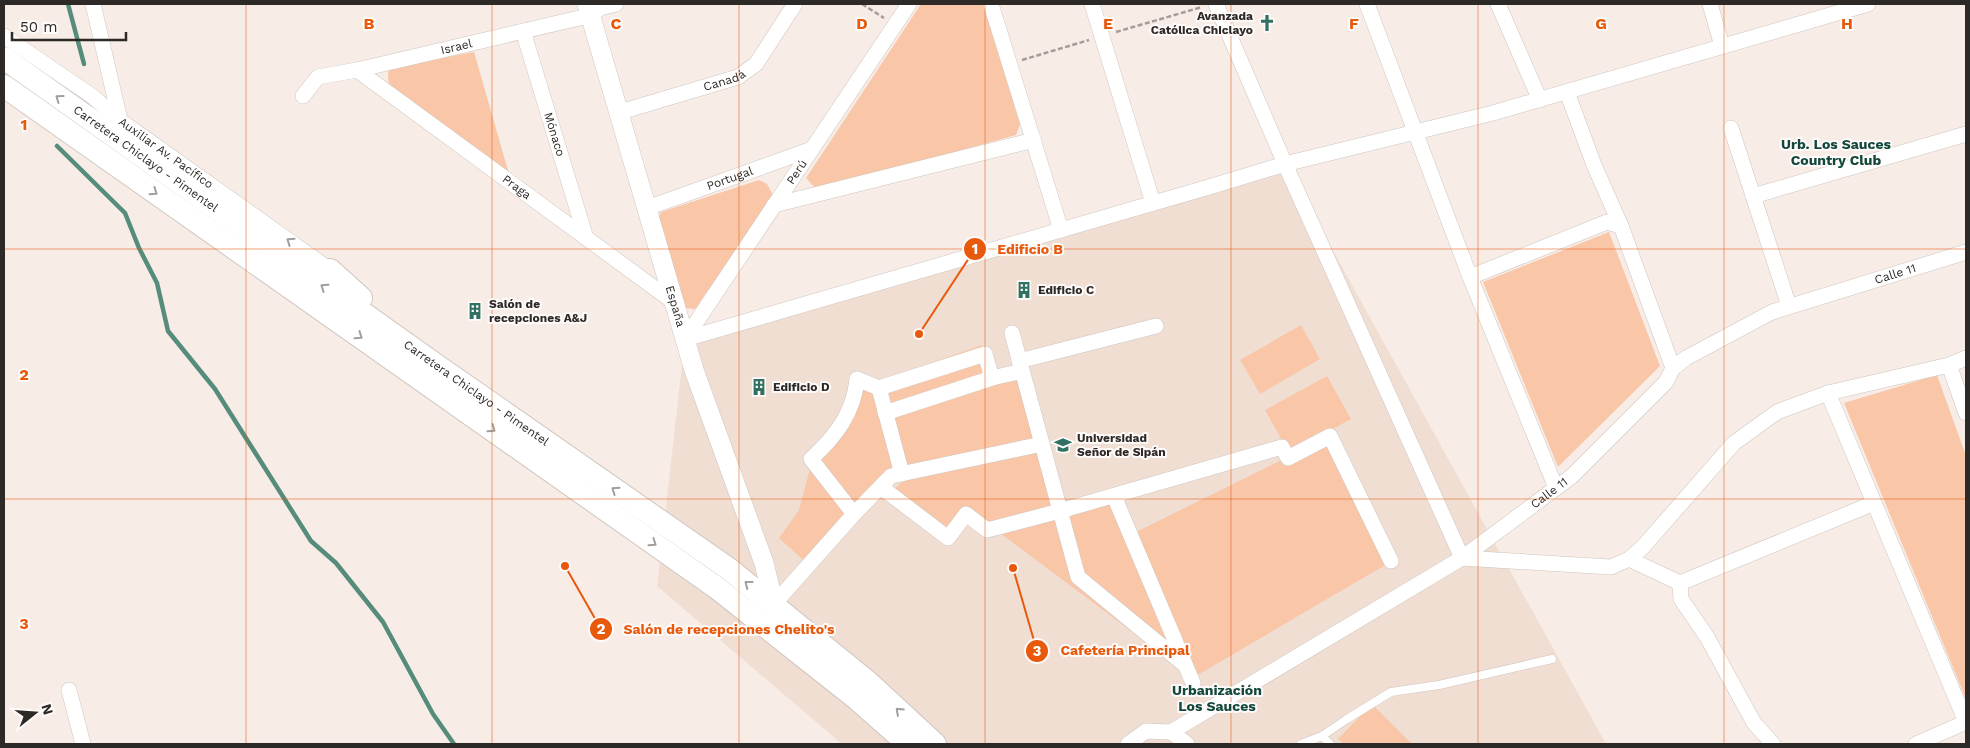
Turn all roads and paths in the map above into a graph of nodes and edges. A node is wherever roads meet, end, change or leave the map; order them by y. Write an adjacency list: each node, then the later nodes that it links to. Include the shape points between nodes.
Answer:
1 (94, 4): 27 (street)
2 (616, 4): 13 (street, Israel)
3 (796, 4): 26 (street, Canadá, via 756,64 738,77)
4 (862, 4): 14 (path)
5 (909, 4): 14 (street, Perú)
6 (991, 4): 20 (street)
7 (1092, 4): 17 (street)
8 (1366, 4): 29 (street)
9 (1498, 4): 25 (street)
10 (1710, 4): 18 (street)
11 (1868, 4): 18 (street)
12 (1210, 5): 17 (path); 34 (street)
13 (590, 9): 15 (street, Israel); 26 (street, España)
14 (895, 25): 33 (street, Perú)
15 (523, 31): 21 (street, Israel); 41 (street, Mónaco)
16 (4, 36): 27 (street, Auxiliar Av. Pacífico, via 92,96)
17 (1103, 36): 20 (path); 36 (street)
18 (1722, 46): 23 (street)
19 (4, 58): 32 (main road, Carretera Chiclayo - Pimentel, one-way to 19)
20 (1009, 64): 31 (street)
21 (356, 70): 24 (street, Israel, via 318,77); 41 (street, Praga)
22 (4, 86): 83 (main road, Carretera Chiclayo - Pimentel, one-way to 83, via 717,588 857,699)
23 (1567, 92): 25 (street); 39 (street)
24 (303, 96)
25 (1540, 100): 29 (street)
26 (620, 112): 38 (street, España)
27 (121, 121): 32 (street); 43 (street, Auxiliar Av. Pacífico, one-way to 27)
28 (1731, 128): 35 (street)
29 (1416, 133): 34 (street); 44 (street)
30 (1966, 134): 35 (street)
31 (1034, 140): 37 (street); 40 (street)
32 (127, 147): 51 (main road, Carretera Chiclayo - Pimentel, one-way to 32)
33 (812, 149): 37 (street, Perú); 38 (street, Portugal)
34 (1284, 164): 36 (street); 70 (street)
35 (1753, 196): 46 (street)
36 (1154, 203): 40 (street)
37 (774, 205): 49 (street, Perú)
38 (647, 208): 45 (street, España)
39 (1621, 226): 44 (street, via 1607,222); 54 (street)
40 (1061, 230): 49 (street)
41 (586, 238): 45 (street, Praga)
42 (1966, 252): 46 (street, Calle 11)
43 (330, 270): 51 (main road)
44 (1470, 277): 65 (street)
45 (675, 303): 49 (street, España)
46 (1789, 306): 54 (street, Calle 11, via 1772,312)
47 (1156, 326): 53 (street)
48 (1012, 333): 53 (street)
49 (686, 339): 74 (street, España, via 764,563)
50 (1966, 358): 52 (street)
51 (436, 365): 74 (main road, Carretera Chiclayo - Pimentel, one-way to 51, via 729,569)
52 (1949, 365): 58 (street); 61 (street)
53 (1020, 366): 56 (street); 62 (street)
54 (1673, 368): 65 (street, Calle 11, via 1666,382)
55 (924, 374): 56 (street, via 985,354); 57 (street); 59 (street)
56 (992, 378): 59 (street)
57 (879, 388): 60 (street); 69 (street, via 857,379 851,407 844,421 811,459)
58 (1828, 393): 67 (street); 71 (street, via 1777,412 1734,443)
59 (932, 398): 60 (street)
60 (885, 413): 63 (street)
61 (1966, 413)
62 (1042, 444): 63 (street); 68 (street)
63 (902, 474): 64 (street, via 891,476)
64 (881, 486): 68 (street, via 948,538 966,514 987,530); 69 (street)
65 (1556, 488): 70 (street, Calle 11)
66 (1114, 496): 68 (street); 72 (street, via 1282,447 1288,458 1330,436); 76 (street)
67 (1874, 503): 73 (street); 79 (street)
68 (1060, 511): 76 (street, via 1078,577)
69 (854, 514): 74 (street)
70 (1462, 558): 71 (street, via 1611,567); 80 (street, Calle 11)
71 (1629, 559): 73 (street)
72 (1391, 561)
73 (1680, 583): 89 (street, via 1680,599 1707,637 1754,722)
74 (774, 604): 84 (main road, Carretera Chiclayo - Pimentel, one-way to 74, via 869,683)
75 (1552, 659): 81 (lane, via 1391,692)
76 (1185, 665): 77 (street)
77 (1193, 683)
78 (68, 690): 82 (street)
79 (1966, 722): 90 (street)
80 (1171, 732): 85 (street, via 1146,731); 86 (street)
81 (1322, 736): 87 (lane); 88 (lane)
82 (83, 744)
83 (908, 744)
84 (935, 744)
85 (1128, 744)
86 (1187, 744)
87 (1301, 744)
88 (1330, 744)
89 (1773, 744)
90 (1916, 744)

